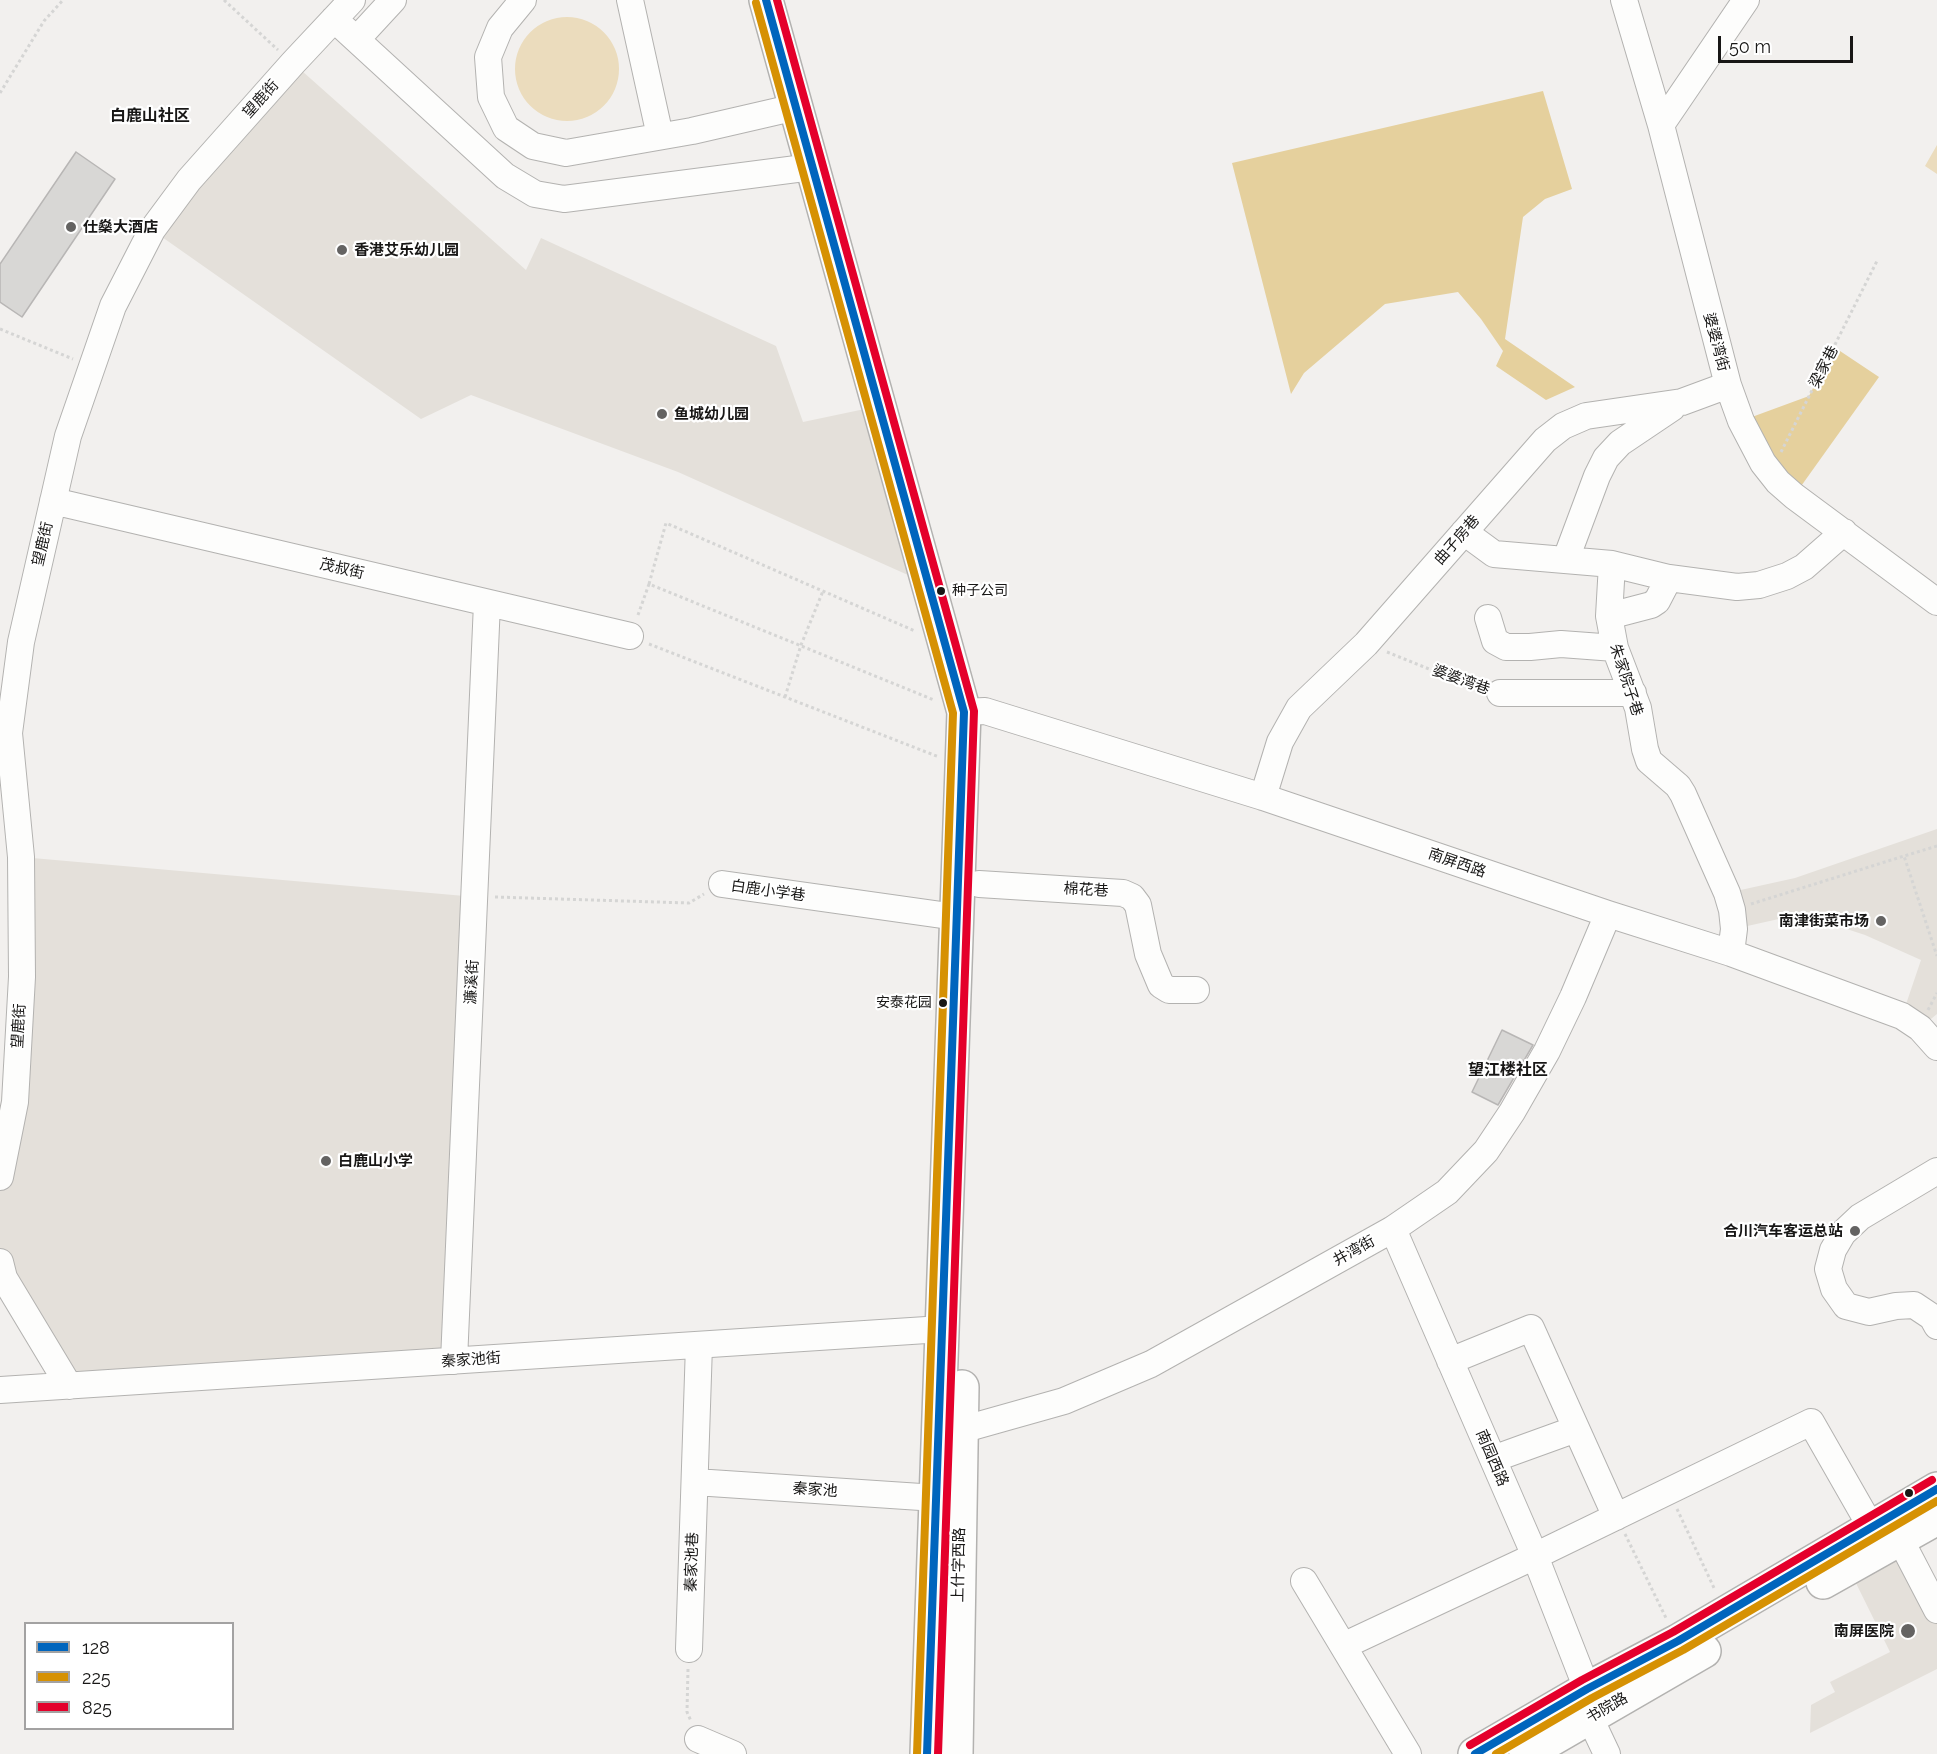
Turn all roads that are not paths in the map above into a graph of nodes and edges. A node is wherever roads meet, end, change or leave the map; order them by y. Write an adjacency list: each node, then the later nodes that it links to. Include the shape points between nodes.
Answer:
1 (352, 0): 9 (street, 望鹿街)
2 (393, 0): 10 (street)
3 (523, 0): 13 (street, via 500,28 488,57 491,97 506,128 533,146 566,153)
4 (630, 0): 13 (street)
5 (766, 0): 11 (main road, 上什字西路)
6 (787, 0): 32 (main road, 上什字西路)
7 (1624, 0): 12 (street, 婆婆湾街)
8 (1746, 0): 12 (street)
9 (334, 19): 10 (street); 17 (street, 望鹿街, via 189,180 152,230 113,306 68,436)
10 (357, 39): 14 (street, via 505,176 535,194 564,199)
11 (796, 107): 13 (street); 14 (main road, 上什字西路)
12 (1661, 125): 15 (street, 婆婆湾街)
13 (660, 136)
14 (812, 167): 32 (main road, 上什字西路, via 945,644)
15 (1728, 385): 16 (street, 曲子房巷); 19 (street, 婆婆湾街, via 1763,463 1794,496)
16 (1682, 402): 18 (street, 曲子房巷, via 1586,416 1563,426 1545,440); 20 (street, via 1637,430 1606,458)
17 (53, 501): 24 (street, 茂叔街); 31 (street, 望鹿街)
18 (1464, 532): 20 (street, via 1494,554); 33 (street, 曲子房巷, via 1366,644 1299,708 1280,741)
19 (1844, 532): 22 (street, via 1804,567 1759,585 1725,586); 23 (street, 婆婆湾街)
20 (1566, 559): 21 (street)
21 (1612, 564): 22 (street); 25 (street, 朱家院子巷)
22 (1669, 578): 25 (street, via 1664,591 1651,605)
23 (1937, 602)
24 (487, 603): 27 (street, 茂叔街); 48 (street, 濂溪街)
25 (1609, 615): 28 (street, 朱家院子巷)
26 (1488, 618): 28 (street, via 1495,641 1506,647 1561,644)
27 (630, 636)
28 (1615, 648): 30 (street, 朱家院子巷)
29 (1500, 693): 30 (street, 婆婆湾巷)
30 (1633, 693): 38 (street, 朱家院子巷, via 1649,761 1683,794 1727,893 1734,929)
31 (6, 703): 42 (street, 望鹿街, via 21,857 22,977 15,1102)
32 (974, 712): 33 (street, 南屏西路); 35 (main road, 上什字西路); 37 (main road, 上什字西路, via 962,766)
33 (1263, 797): 36 (street, 南屏西路)
34 (722, 884): 37 (street, 白鹿小学巷)
35 (979, 884): 39 (street, 棉花巷, via 1123,893 1132,897 1138,905 1148,954 1161,986 1169,990); 53 (main road, 上什字西路)
36 (1608, 914): 38 (street, 南屏西路); 43 (street, 井湾街, via 1547,1051 1486,1151 1447,1192)
37 (956, 917): 46 (main road, 上什字西路)
38 (1731, 953): 40 (street, 南屏西路, via 1902,1016)
39 (1196, 990)
40 (1937, 1047)
41 (1937, 1171): 45 (street, via 1860,1217 1843,1233 1828,1269 1834,1289 1846,1306 1869,1312 1914,1305 1932,1317)
42 (0, 1177)
43 (1393, 1229): 49 (street, 南园西路); 53 (street, 井湾街, via 1151,1364 1064,1401)
44 (0, 1262): 50 (street, via 4,1278)
45 (1937, 1326)
46 (942, 1329): 47 (street, 秦家池街); 57 (main road, 上什字西路)
47 (699, 1345): 48 (street, 秦家池街); 55 (street, 秦家池巷)
48 (454, 1361): 50 (street, 秦家池街)
49 (1450, 1361): 52 (street, via 1531,1328); 54 (street, 南园西路)
50 (69, 1386): 51 (street, 秦家池街)
51 (0, 1390)
52 (1576, 1428): 54 (street); 58 (street)
53 (961, 1430): 70 (main road, 上什字西路)
54 (1493, 1459): 61 (street, 南园西路)
55 (695, 1482): 57 (street, 秦家池); 65 (street, 秦家池巷)
56 (1937, 1489): 60 (main road, 书院路)
57 (936, 1498): 69 (main road, 上什字西路)
58 (1616, 1517): 60 (street, via 1811,1422); 61 (street)
59 (1937, 1518): 60 (main road, 书院路)
60 (1885, 1533): 63 (street); 66 (main road, 书院路); 66 (main road, 书院路, via 1725,1613)
61 (1535, 1556): 64 (street); 66 (street, 南园西路)
62 (1304, 1581): 64 (street)
63 (1937, 1610)
64 (1343, 1646): 71 (street)
65 (689, 1649)
66 (1588, 1704): 72 (main road, 书院路); 73 (main road, 书院路); 74 (street, 南园西路)
67 (698, 1739): 68 (street)
68 (733, 1754)
69 (927, 1754)
70 (956, 1754)
71 (1408, 1754)
72 (1476, 1754)
73 (1526, 1754)
74 (1607, 1754)

